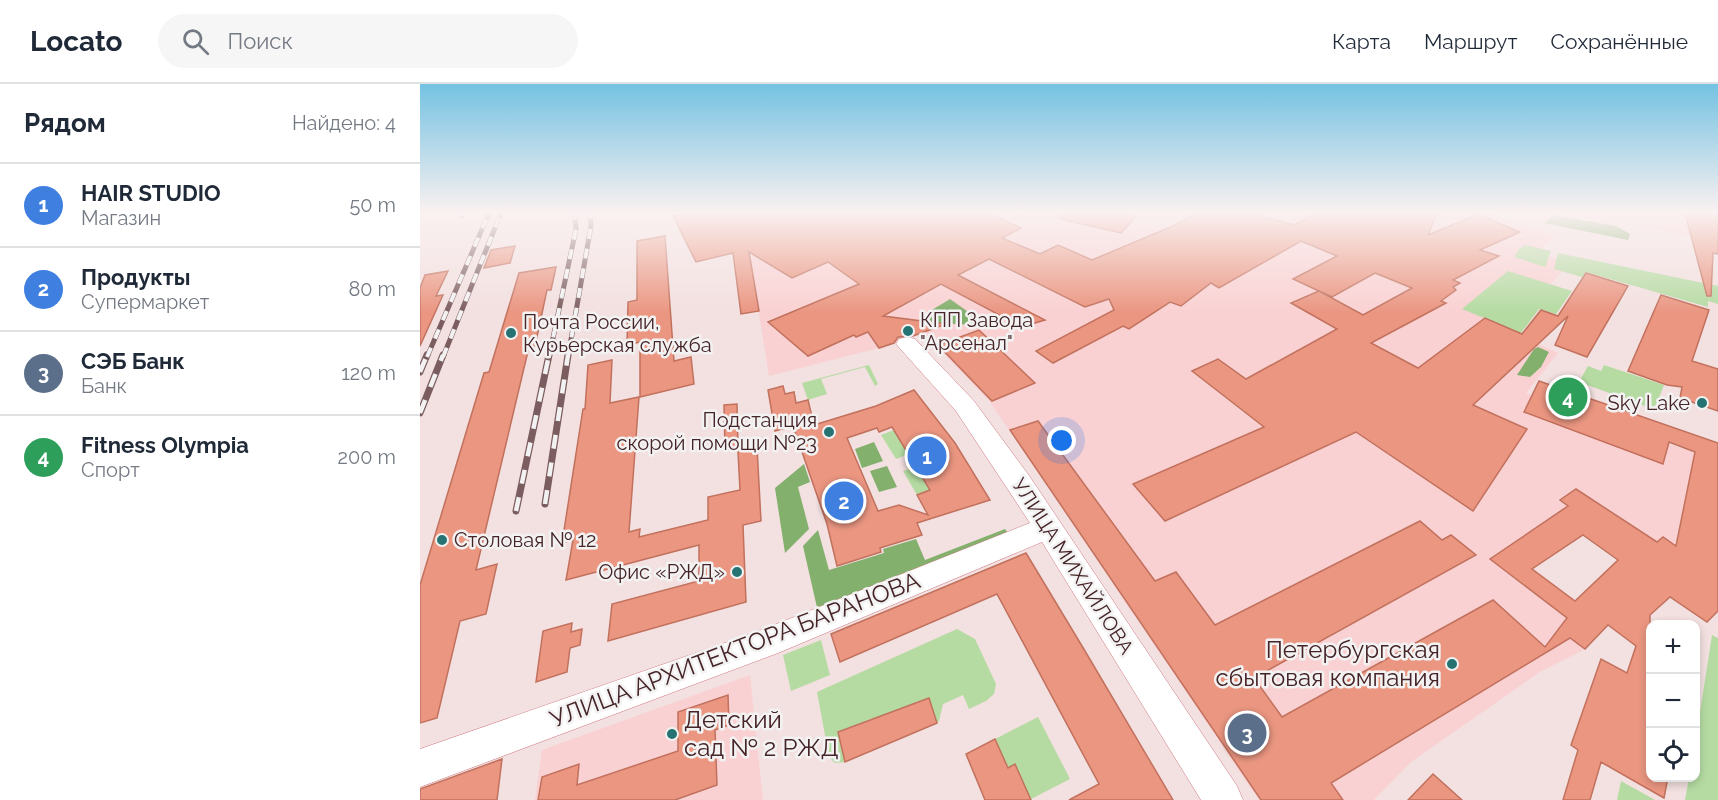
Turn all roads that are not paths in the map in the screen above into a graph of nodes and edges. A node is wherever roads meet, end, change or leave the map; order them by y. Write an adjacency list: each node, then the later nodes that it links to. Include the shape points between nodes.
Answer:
1 (907, 344): 2 (street, УЛИЦА МИХАЙЛОВА, via 965,406)
2 (1049, 526): 3 (street, УЛИЦА АРХИТЕКТОРА БАРАНОВА, via 766,643); 4 (street, УЛИЦА МИХАЙЛОВА)
3 (420, 768)
4 (1223, 800)

